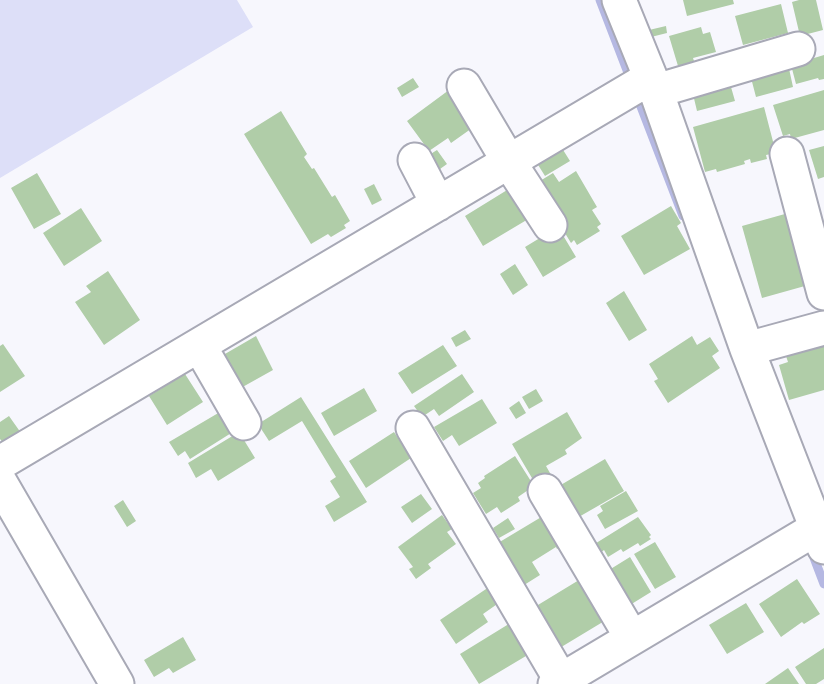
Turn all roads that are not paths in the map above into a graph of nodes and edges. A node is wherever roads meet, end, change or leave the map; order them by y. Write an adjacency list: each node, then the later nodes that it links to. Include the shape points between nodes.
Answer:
1 (619, 0): 3 (street)
2 (798, 49): 3 (street)
3 (653, 84): 7 (street); 13 (street)
4 (464, 86): 7 (street)
5 (787, 154): 10 (street)
6 (415, 160): 8 (street)
7 (509, 162): 8 (street); 9 (street)
8 (438, 204): 12 (street)
9 (550, 225)
10 (824, 293)
11 (824, 328): 13 (street)
12 (199, 345): 14 (street); 16 (street)
13 (747, 349): 19 (street)
14 (244, 424)
15 (413, 428): 21 (street)
16 (0, 463)
17 (0, 482): 22 (street)
18 (545, 491): 20 (street)
19 (820, 538): 20 (street)
20 (632, 638): 21 (street)
21 (558, 682)
22 (117, 684)

